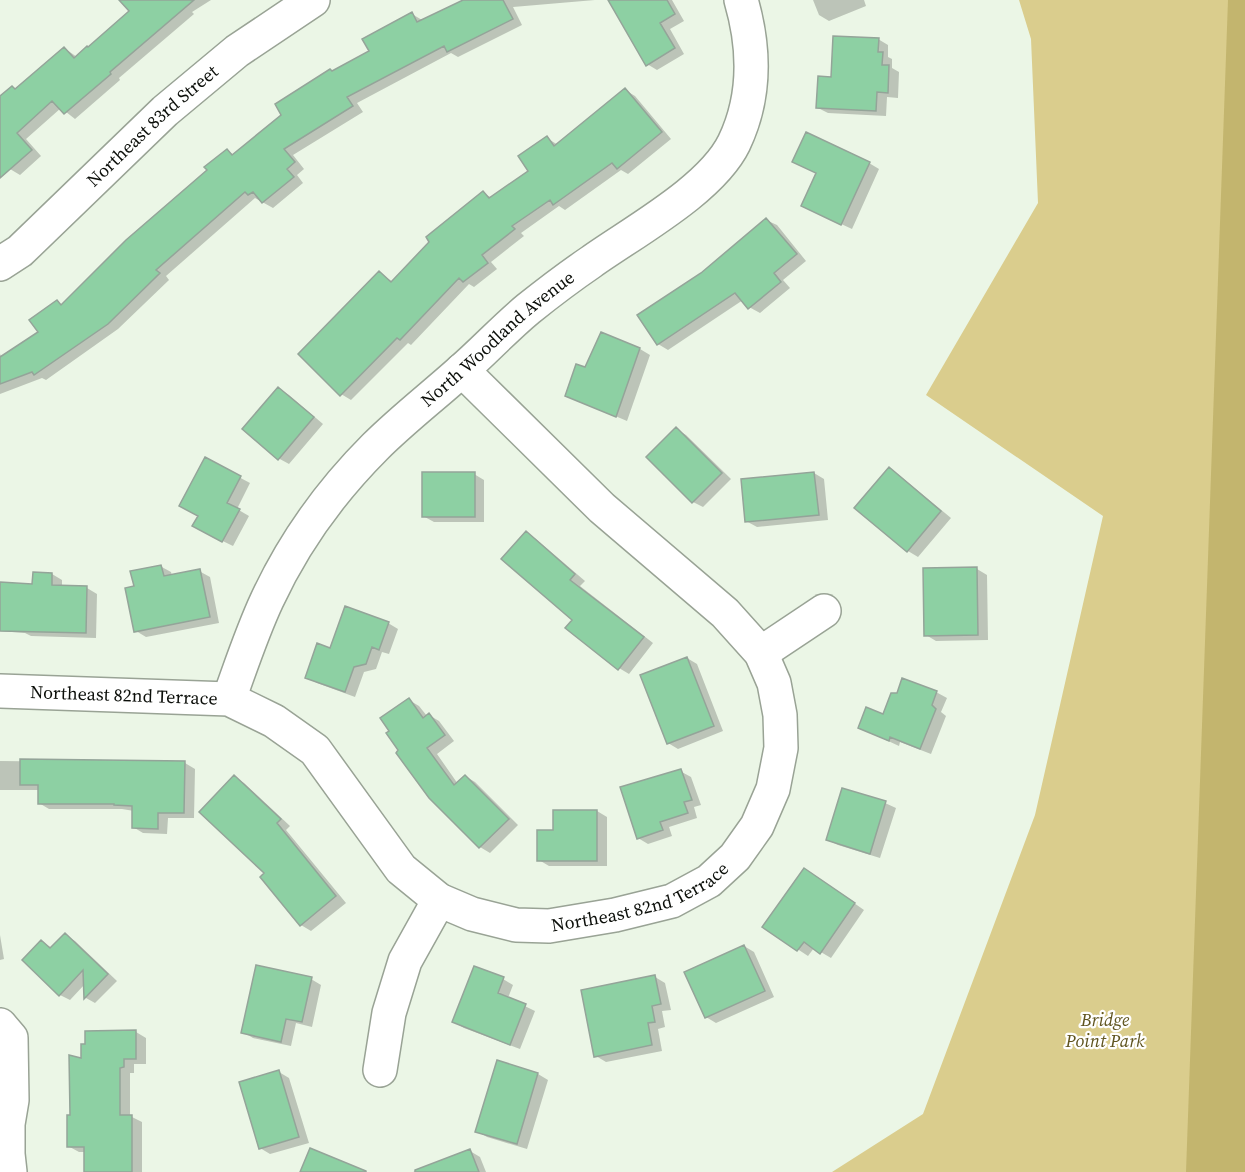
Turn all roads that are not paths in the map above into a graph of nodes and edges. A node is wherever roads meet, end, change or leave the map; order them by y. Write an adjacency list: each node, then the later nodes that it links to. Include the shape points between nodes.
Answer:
1 (313, 0): 3 (street, Northeast 83rd Street, via 237,51 174,104 20,251)
2 (741, 0): 4 (street, North Woodland Avenue, via 752,59 749,104 733,144 712,174 528,309)
3 (0, 264)
4 (462, 370): 6 (street, Northeast 82nd Terrace, via 602,508 725,613); 8 (street, North Woodland Avenue, via 375,446 316,517 288,559 267,601)
5 (824, 611): 6 (street)
6 (761, 653): 9 (street, Northeast 82nd Terrace, via 774,683 780,715 781,748 773,789 757,826 735,857 709,881 672,901 549,926 516,925 472,914)
7 (0, 691): 8 (street, Northeast 82nd Terrace)
8 (229, 699): 9 (street, Northeast 82nd Terrace, via 274,721 315,750 401,868)
9 (439, 900): 11 (street, via 405,961 389,1013)
10 (0, 1025): 12 (street, via 11,1038 12,1100)
11 (380, 1070)
12 (6, 1158)

